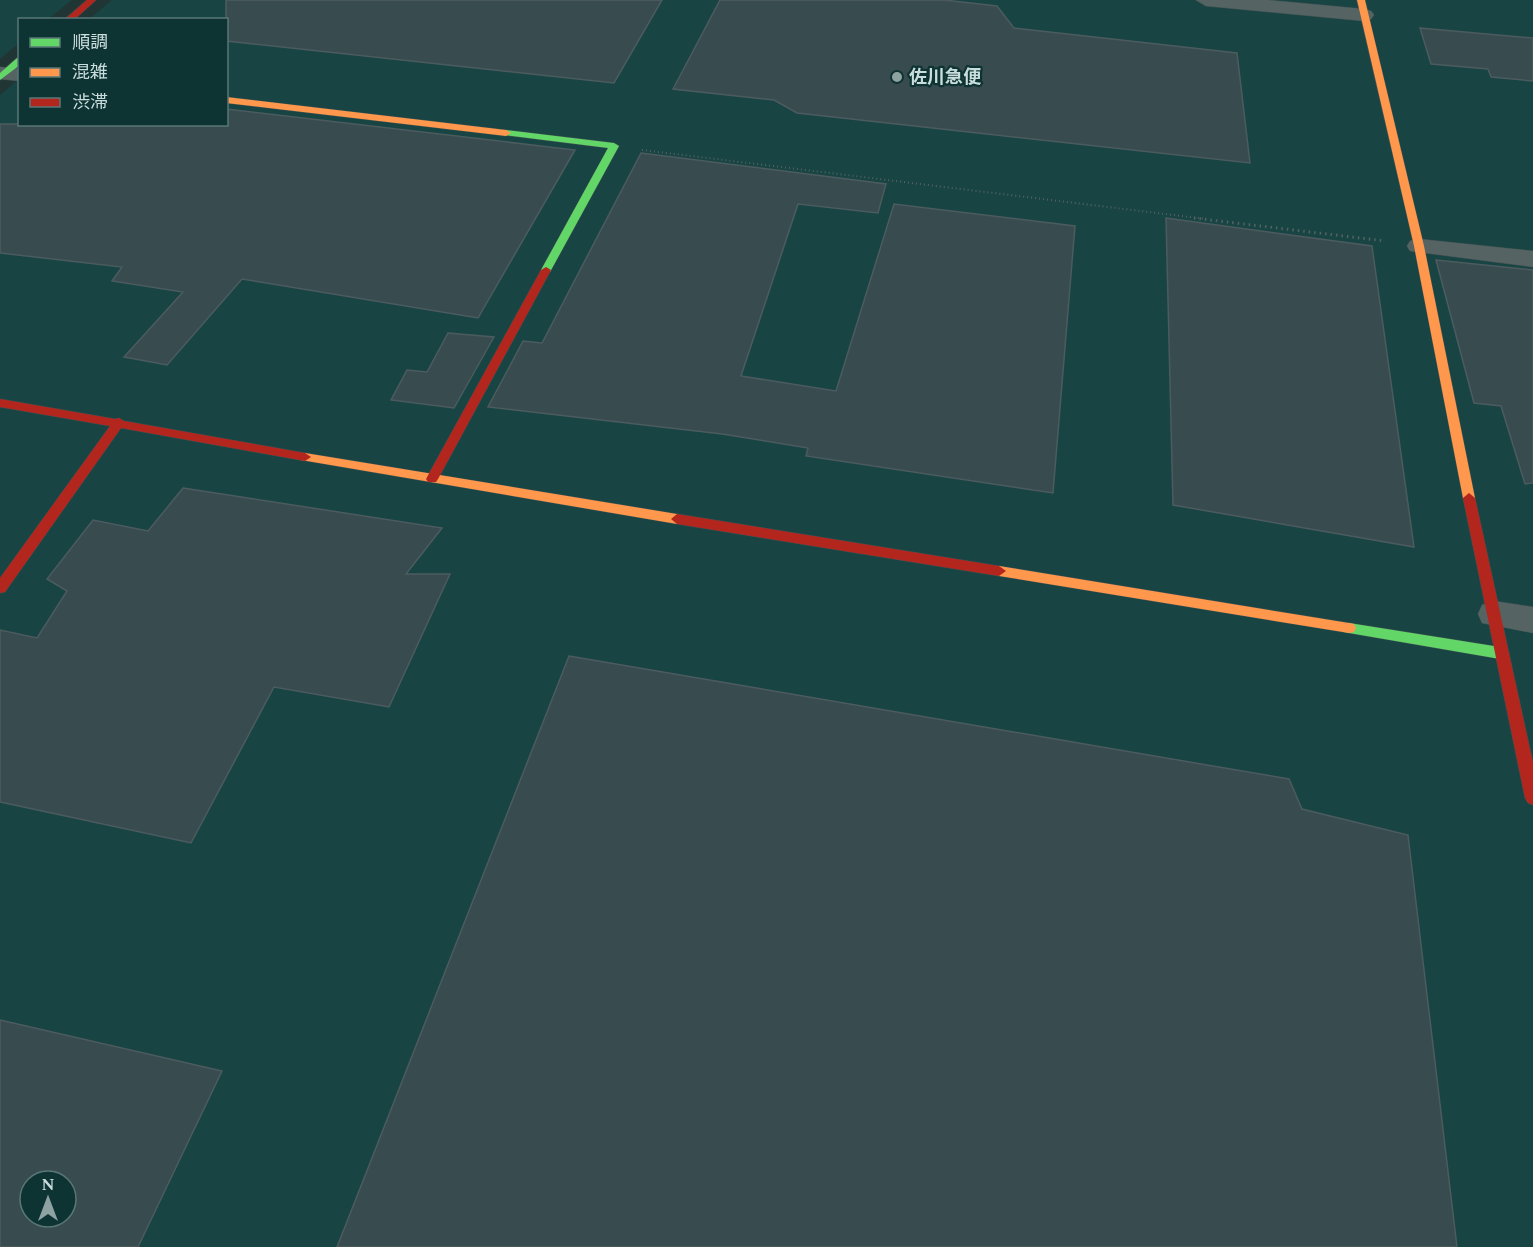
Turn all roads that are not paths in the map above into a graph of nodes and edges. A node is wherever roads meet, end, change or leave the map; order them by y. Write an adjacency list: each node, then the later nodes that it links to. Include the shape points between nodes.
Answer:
1 (92, 0): 4 (street)
2 (1206, 0): 3 (street)
3 (1362, 8): 6 (street)
4 (70, 18)
5 (228, 100): 10 (street, via 614,146)
6 (1419, 246): 7 (street); 12 (street)
7 (1533, 259)
8 (0, 403): 9 (street)
9 (119, 422): 10 (street); 11 (street)
10 (432, 479): 14 (street)
11 (0, 588)
12 (1494, 614): 13 (street); 14 (street)
13 (1533, 620)
14 (1500, 653): 15 (street)
15 (1533, 798)

